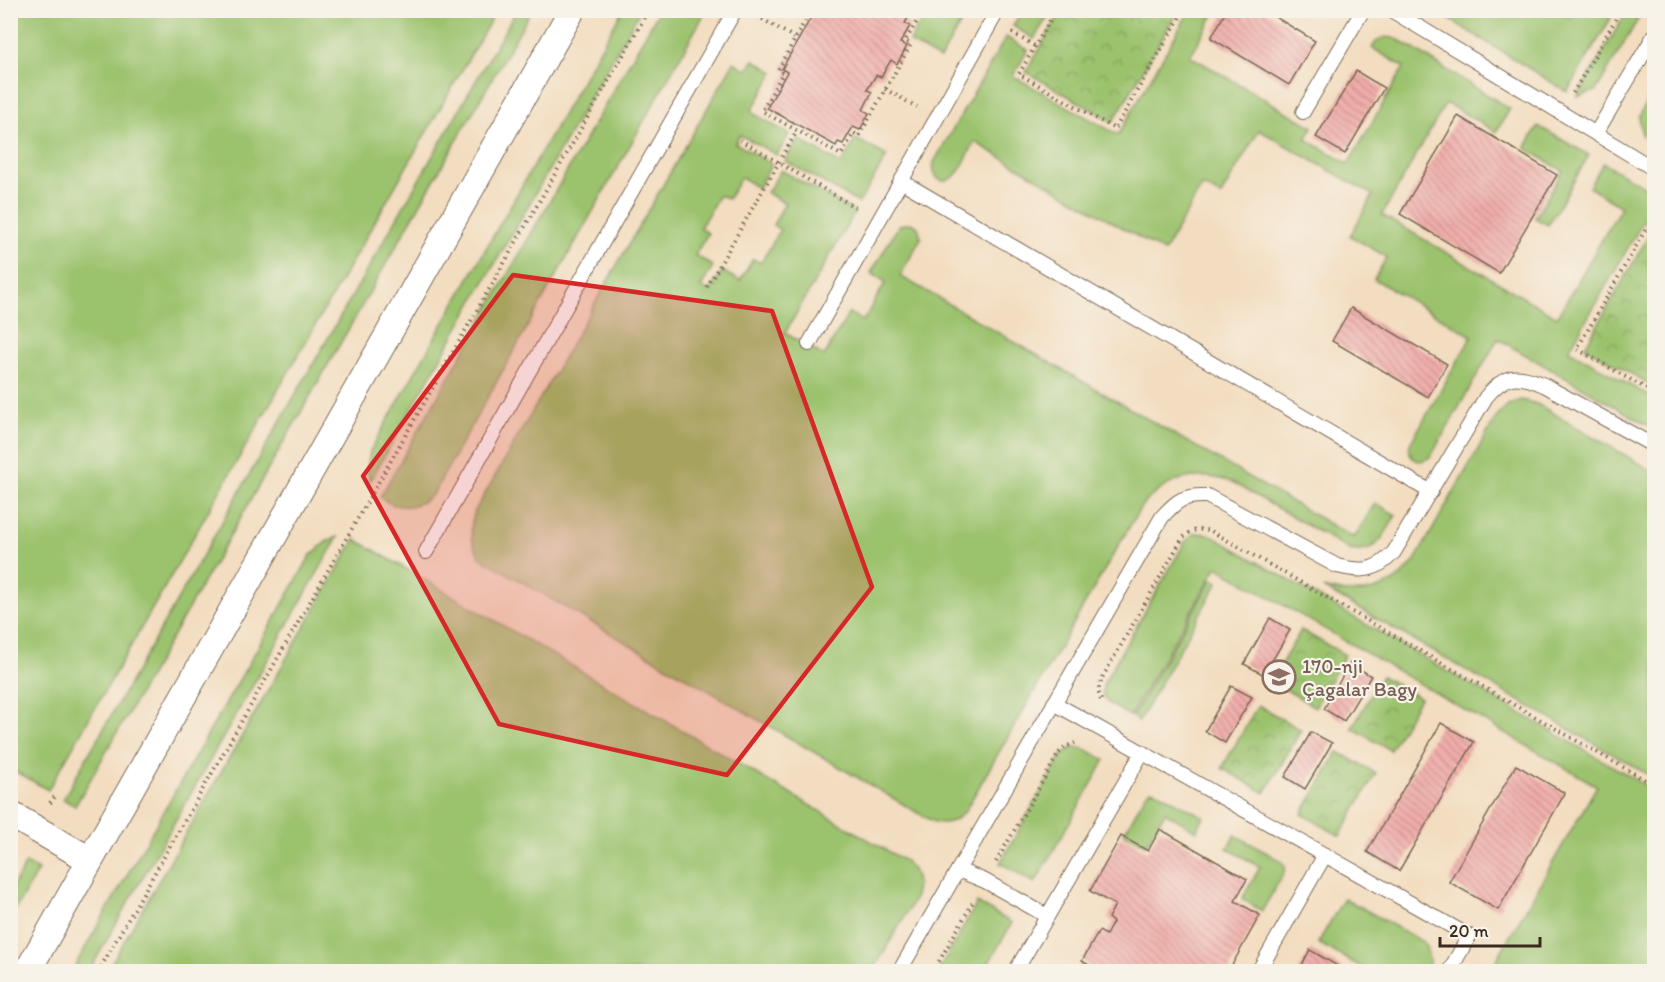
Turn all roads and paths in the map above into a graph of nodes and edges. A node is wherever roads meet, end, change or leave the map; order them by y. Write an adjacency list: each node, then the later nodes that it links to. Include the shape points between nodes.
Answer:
1 (572, 10): 44 (street)
2 (649, 10): 49 (path)
3 (735, 10): 36 (lane)
4 (811, 10): 17 (path)
5 (906, 10): 19 (path, via 919,18 905,41 911,44)
6 (998, 10): 28 (lane)
7 (1056, 10): 18 (path)
8 (1184, 10): 18 (path, via 1115,129 1019,74)
9 (1363, 10): 22 (lane)
10 (1391, 10): 24 (lane)
11 (1608, 10): 14 (path)
12 (1621, 10): 14 (path)
13 (756, 16): 17 (path)
14 (1618, 16): 20 (path)
15 (1010, 32): 18 (path)
16 (1654, 36): 24 (lane)
17 (795, 38): 23 (path, via 778,70 783,73 762,111)
18 (1035, 46)
19 (885, 89): 21 (path); 23 (path, via 859,136 854,133 841,155)
20 (1570, 97)
21 (918, 108)
22 (1303, 112)
23 (797, 131): 26 (path)
24 (1596, 133): 27 (lane)
25 (740, 140): 26 (path)
26 (779, 162): 29 (path); 31 (path)
27 (1654, 169)
28 (901, 181): 32 (lane); 35 (lane)
29 (860, 210)
30 (1654, 232): 33 (path, via 1647,227 1577,348)
31 (707, 287)
32 (809, 344)
33 (1654, 393)
34 (1654, 447): 35 (lane, via 1544,385 1527,377 1509,377 1496,384 1486,397)
35 (1431, 492): 37 (lane, via 1384,564 1354,570 1337,566 1207,496 1188,496 1173,504)
36 (426, 552)
37 (1054, 703): 40 (lane); 45 (lane)
38 (1106, 705): 41 (path, via 1098,691 1102,678 1182,539 1203,529)
39 (1080, 742): 46 (path, via 1059,753)
40 (1142, 753): 43 (lane); 47 (lane)
41 (1654, 785)
42 (10, 814): 44 (street)
43 (1325, 855): 53 (lane); 54 (lane, via 1469,936)
44 (90, 860): 48 (street)
45 (958, 870): 46 (lane); 50 (lane)
46 (985, 881): 47 (lane); 51 (path)
47 (1047, 916): 52 (lane)
48 (27, 972)
49 (98, 972)
50 (899, 972)
51 (933, 972)
52 (1015, 972)
53 (1258, 972)
54 (1449, 972)

